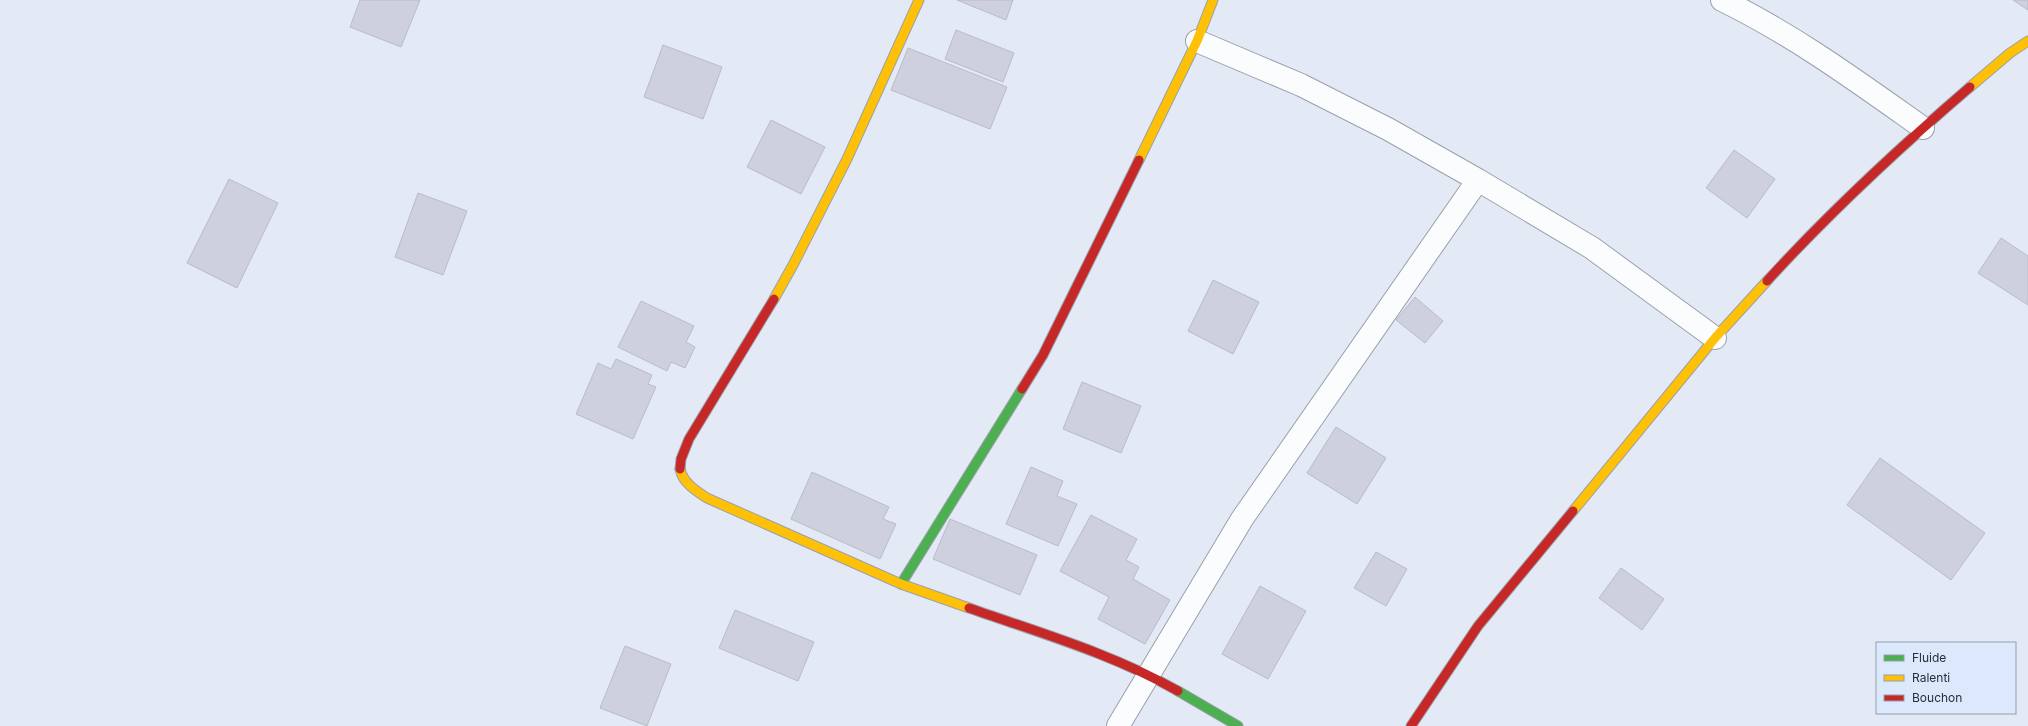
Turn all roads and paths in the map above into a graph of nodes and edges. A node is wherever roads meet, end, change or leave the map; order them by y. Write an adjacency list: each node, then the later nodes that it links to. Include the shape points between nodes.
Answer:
1 (919, 0): 9 (street, via 910,25 822,208 754,333 680,455 679,468 685,481 707,498)
2 (1212, 0): 4 (street)
3 (1722, 0): 6 (street, via 1828,60)
4 (1196, 41): 7 (street, via 1308,89 1388,129); 9 (street, via 1043,355)
5 (2028, 41): 6 (street, via 2010,53)
6 (1923, 128): 8 (street, via 1809,235)
7 (1478, 180): 8 (street, via 1592,248); 10 (street, via 1242,519)
8 (1715, 338): 13 (street, via 1478,626)
9 (901, 584): 10 (street, via 1084,648)
10 (1150, 675): 11 (street); 12 (street)
11 (1118, 726)
12 (1238, 726)
13 (1411, 726)

